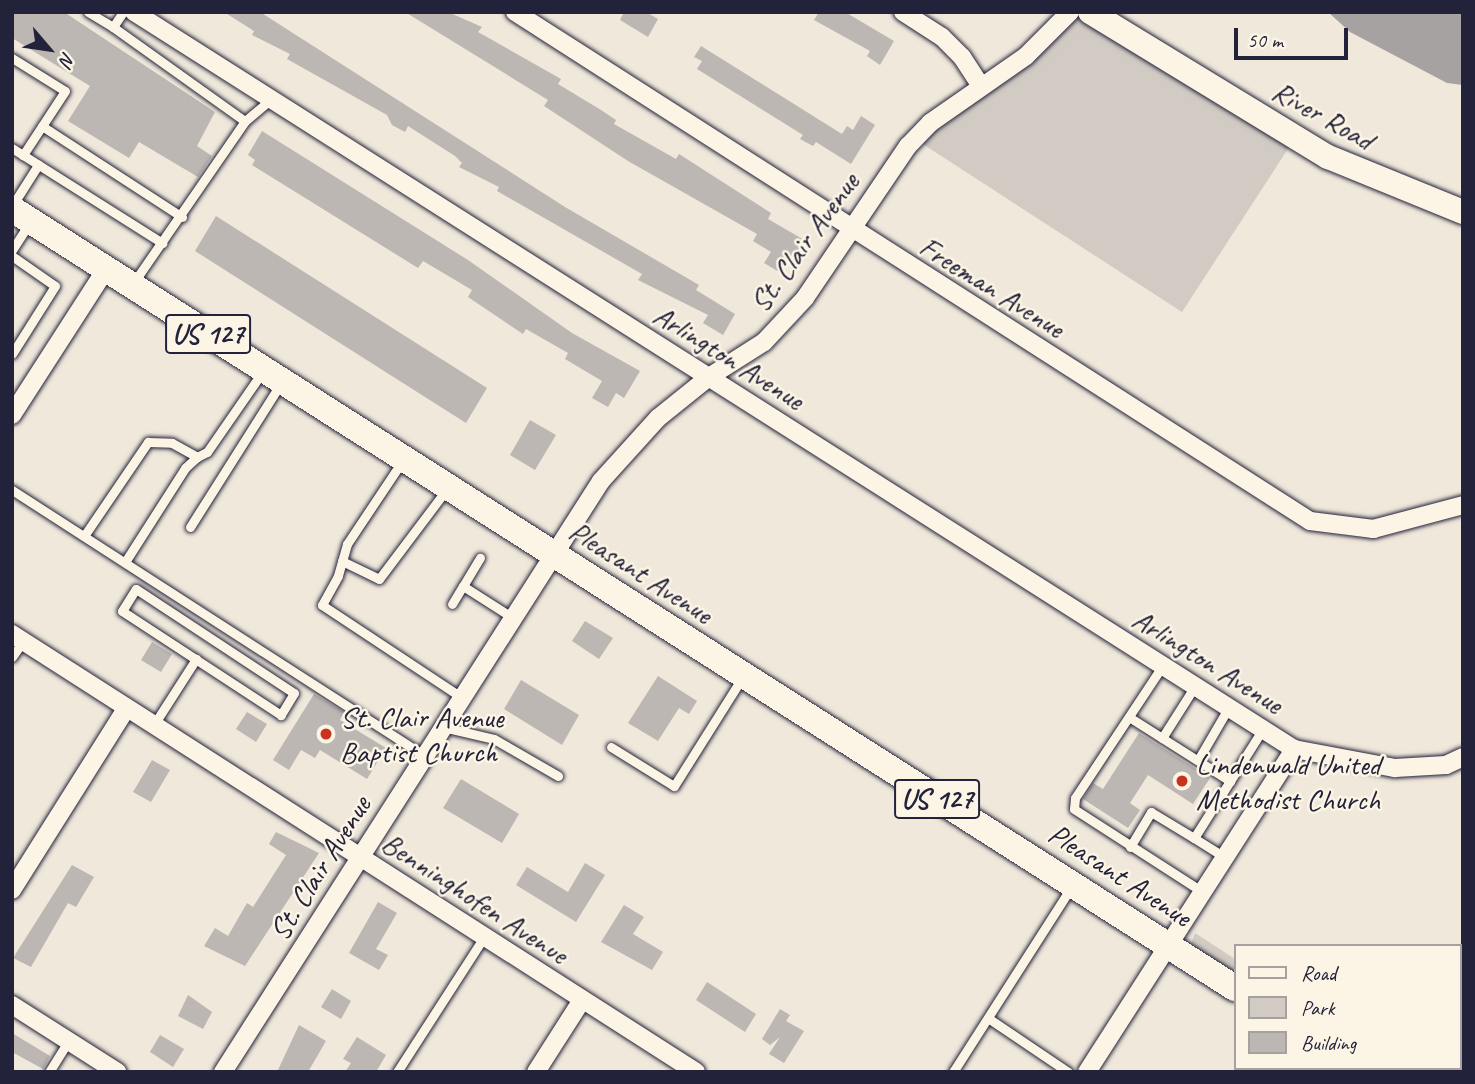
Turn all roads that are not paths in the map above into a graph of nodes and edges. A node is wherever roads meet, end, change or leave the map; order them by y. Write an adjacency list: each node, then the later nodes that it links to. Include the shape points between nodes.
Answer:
1 (88, 12): 8 (lane)
2 (123, 12): 8 (lane)
3 (134, 12): 11 (street, Arlington Avenue)
4 (515, 12): 20 (street, Freeman Avenue)
5 (903, 12): 10 (street, via 942,37)
6 (1070, 12): 10 (street, St. Clair Avenue, via 1034,50)
7 (1090, 12): 18 (street, River Road, via 1328,157)
8 (113, 27): 12 (lane)
9 (12, 58): 13 (lane, via 65,92)
10 (981, 85): 20 (street, St. Clair Avenue, via 930,123 908,146)
11 (271, 99): 12 (lane); 28 (street, Arlington Avenue)
12 (245, 121): 19 (lane)
13 (42, 126): 15 (lane); 19 (lane)
14 (12, 148): 15 (lane)
15 (23, 155): 16 (lane)
16 (38, 164): 17 (lane); 21 (lane)
17 (18, 212): 22 (lane); 24 (main road, Pleasant Avenue / US 127)
18 (1463, 212)
19 (182, 217): 21 (lane)
20 (850, 230): 28 (street, St. Clair Avenue, via 805,298 765,342); 34 (street, Freeman Avenue, via 1310,521 1373,529)
21 (162, 243): 25 (lane)
22 (12, 250)
23 (12, 256): 26 (lane, via 55,286)
24 (106, 269): 25 (main road, Pleasant Avenue / US 127); 29 (street)
25 (131, 285): 27 (main road, Pleasant Avenue / US 127)
26 (12, 354)
27 (273, 375): 30 (lane, via 216,445); 31 (main road, Pleasant Avenue / US 127); 35 (lane)
28 (709, 377): 37 (street, St. Clair Avenue, via 629,448 587,500); 47 (street, Arlington Avenue)
29 (14, 409)
30 (197, 457): 36 (lane, via 172,443 148,442); 39 (lane, via 185,468)
31 (404, 459): 32 (main road, Pleasant Avenue / US 127); 40 (lane, via 347,544)
32 (447, 487): 37 (main road, Pleasant Avenue / US 127); 40 (lane, via 379,579)
33 (12, 490): 36 (lane)
34 (1463, 505)
35 (190, 527)
36 (85, 536): 39 (lane)
37 (554, 555): 43 (street, St. Clair Avenue); 48 (main road, Pleasant Avenue / US 127)
38 (480, 558): 41 (lane)
39 (125, 562): 49 (lane)
40 (342, 562): 52 (lane, via 322,605)
41 (463, 586): 42 (lane); 43 (lane)
42 (452, 604)
43 (513, 618): 52 (street, St. Clair Avenue)
44 (17, 638): 45 (lane); 54 (street, Benninghofen Avenue)
45 (12, 657)
46 (196, 659): 51 (lane, via 281,715); 51 (lane, via 122,611 136,589); 56 (lane)
47 (1163, 665): 50 (street, Arlington Avenue); 55 (lane)
48 (743, 676): 60 (lane, via 674,786); 71 (main road, Pleasant Avenue / US 127)
49 (306, 679): 51 (lane); 62 (lane)
50 (1195, 686): 53 (street, Arlington Avenue); 59 (lane)
51 (295, 693)
52 (461, 696): 57 (street, St. Clair Avenue)
53 (1229, 707): 58 (street, Arlington Avenue); 64 (lane)
54 (126, 709): 56 (street, Benninghofen Avenue); 72 (street)
55 (1129, 717): 59 (lane); 68 (lane, via 1073,805 1076,813)
56 (153, 726): 70 (street, Benninghofen Avenue)
57 (442, 727): 62 (street, St. Clair Avenue); 65 (lane, via 494,739)
58 (1264, 729): 61 (street, Arlington Avenue); 66 (lane)
59 (1162, 738): 64 (lane)
60 (611, 747)
61 (1294, 749): 63 (street, via 1395,768 1446,765); 69 (street)
62 (423, 755): 70 (street, St. Clair Avenue)
63 (1463, 757)
64 (1198, 761): 66 (lane)
65 (558, 776)
66 (1230, 781): 67 (lane)
67 (1194, 838): 68 (lane, via 1151,812); 69 (lane)
68 (1130, 847): 73 (lane)
69 (1225, 857): 73 (street)
70 (360, 858): 74 (street, Benninghofen Avenue); 83 (street, St. Clair Avenue)
71 (1073, 884): 75 (main road, Pleasant Avenue / US 127); 79 (lane)
72 (12, 890)
73 (1203, 892): 75 (street)
74 (484, 937): 77 (street, Benninghofen Avenue); 84 (lane)
75 (1168, 946): 76 (main road, Pleasant Avenue / US 127); 89 (street)
76 (1234, 987)
77 (582, 1000): 85 (street); 86 (street, Benninghofen Avenue)
78 (12, 1005): 80 (street)
79 (988, 1018): 87 (lane); 88 (lane)
80 (68, 1041): 81 (lane); 82 (street)
81 (49, 1072)
82 (117, 1072)
83 (223, 1072)
84 (397, 1072)
85 (536, 1072)
86 (696, 1072)
87 (953, 1072)
88 (1068, 1072)
89 (1087, 1072)

